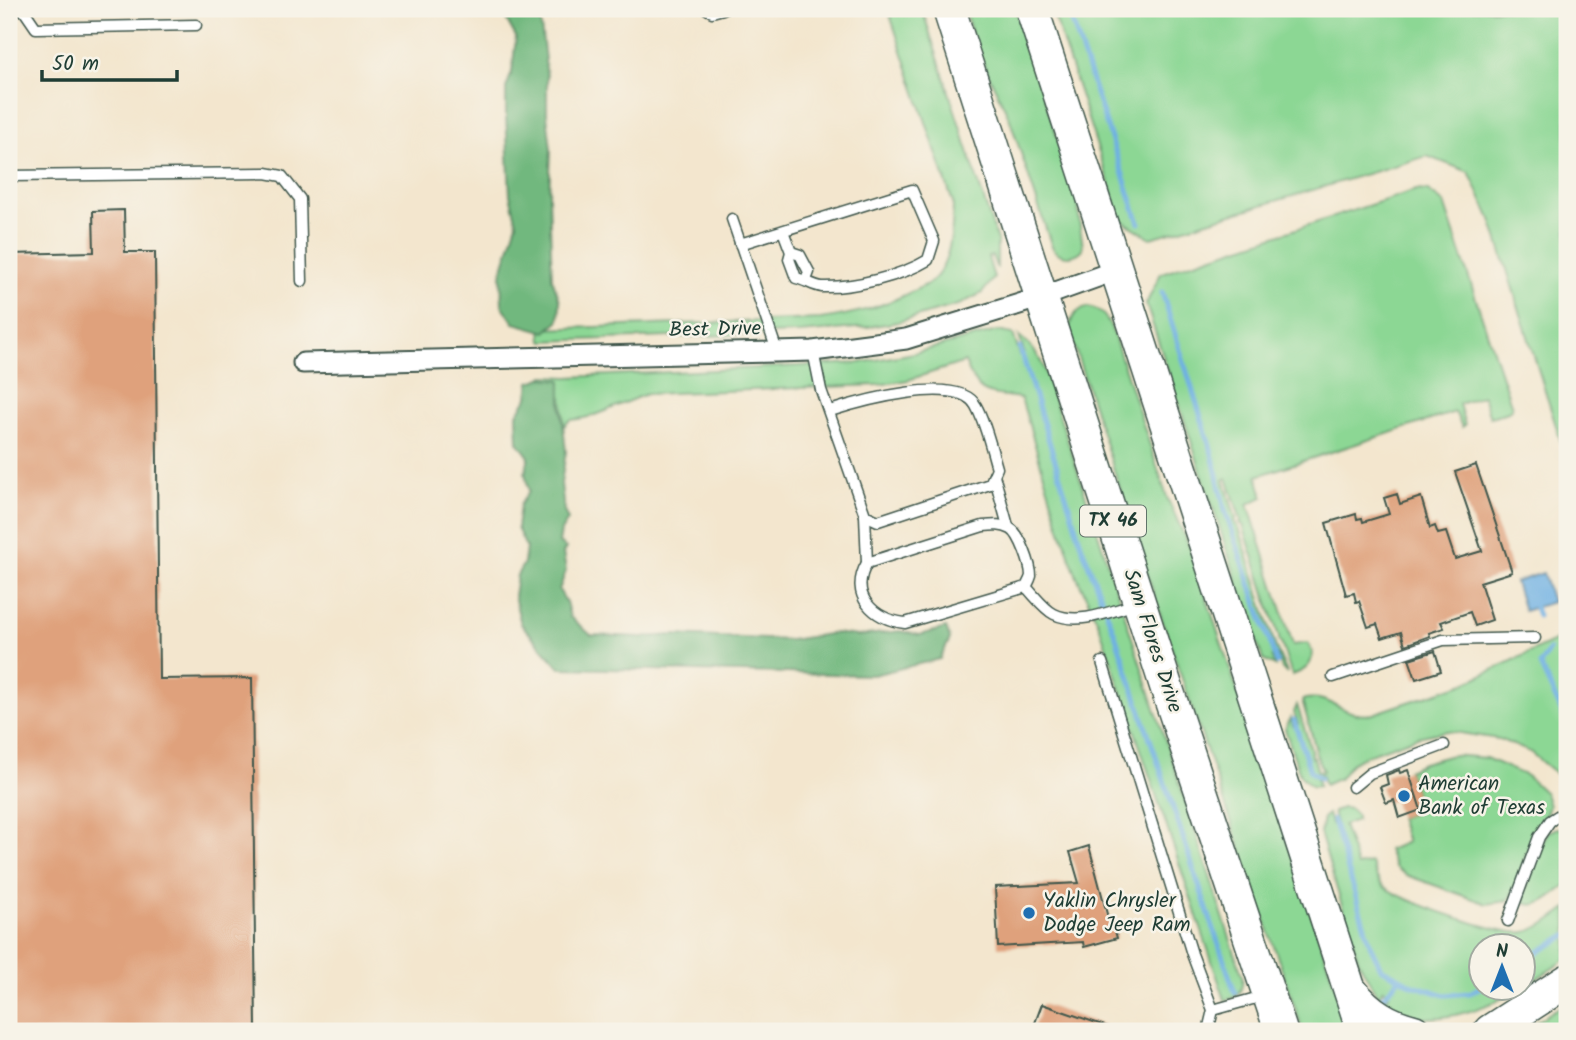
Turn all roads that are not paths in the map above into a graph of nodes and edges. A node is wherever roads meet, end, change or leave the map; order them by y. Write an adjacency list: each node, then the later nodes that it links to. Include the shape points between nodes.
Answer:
1 (23, 9): 4 (lane, via 36,29)
2 (948, 9): 11 (main road, Sam Flores Drive / TX 46)
3 (1032, 9): 9 (main road)
4 (196, 24)
5 (9, 176): 10 (lane, via 266,173 282,177 300,199)
6 (732, 219): 8 (lane)
7 (783, 231): 7 (lane, via 809,272 806,280 819,287 864,283 919,266 928,260 934,241 912,190); 8 (lane)
8 (740, 244): 12 (lane)
9 (1117, 270): 11 (street, Best Drive); 30 (main road)
10 (302, 281)
11 (1042, 297): 13 (street, Best Drive, via 906,339); 21 (main road, Sam Flores Drive / TX 46)
12 (777, 351): 13 (street, Best Drive); 14 (street, Best Drive)
13 (813, 351): 15 (lane)
14 (303, 363)
15 (830, 411): 16 (lane, via 868,399 958,392 975,403 997,468); 17 (lane)
16 (994, 475): 17 (lane, via 990,484 878,521); 18 (lane)
17 (865, 515): 19 (lane)
18 (1008, 526): 19 (lane, via 983,526); 20 (lane, via 1016,531 1027,557 1031,578)
19 (867, 563): 20 (lane, via 860,583 865,602 890,621 905,623)
20 (1026, 587): 21 (lane, via 1052,614 1070,618)
21 (1140, 603): 31 (main road, Sam Flores Drive / TX 46)
22 (1535, 638): 24 (lane, via 1443,640)
23 (1102, 663): 32 (lane)
24 (1333, 677)
25 (1444, 745): 26 (lane, via 1370,774)
26 (1353, 787)
27 (1567, 810): 28 (lane, via 1550,821 1539,836)
28 (1507, 921)
29 (1567, 981): 37 (main road)
30 (1347, 983): 35 (main road); 36 (main road, via 1375,1015)
31 (1270, 995): 32 (lane); 34 (main road, Sam Flores Drive / TX 46)
32 (1213, 1010): 33 (lane)
33 (1208, 1031)
34 (1282, 1031)
35 (1363, 1031)
36 (1414, 1031)
37 (1490, 1031)

